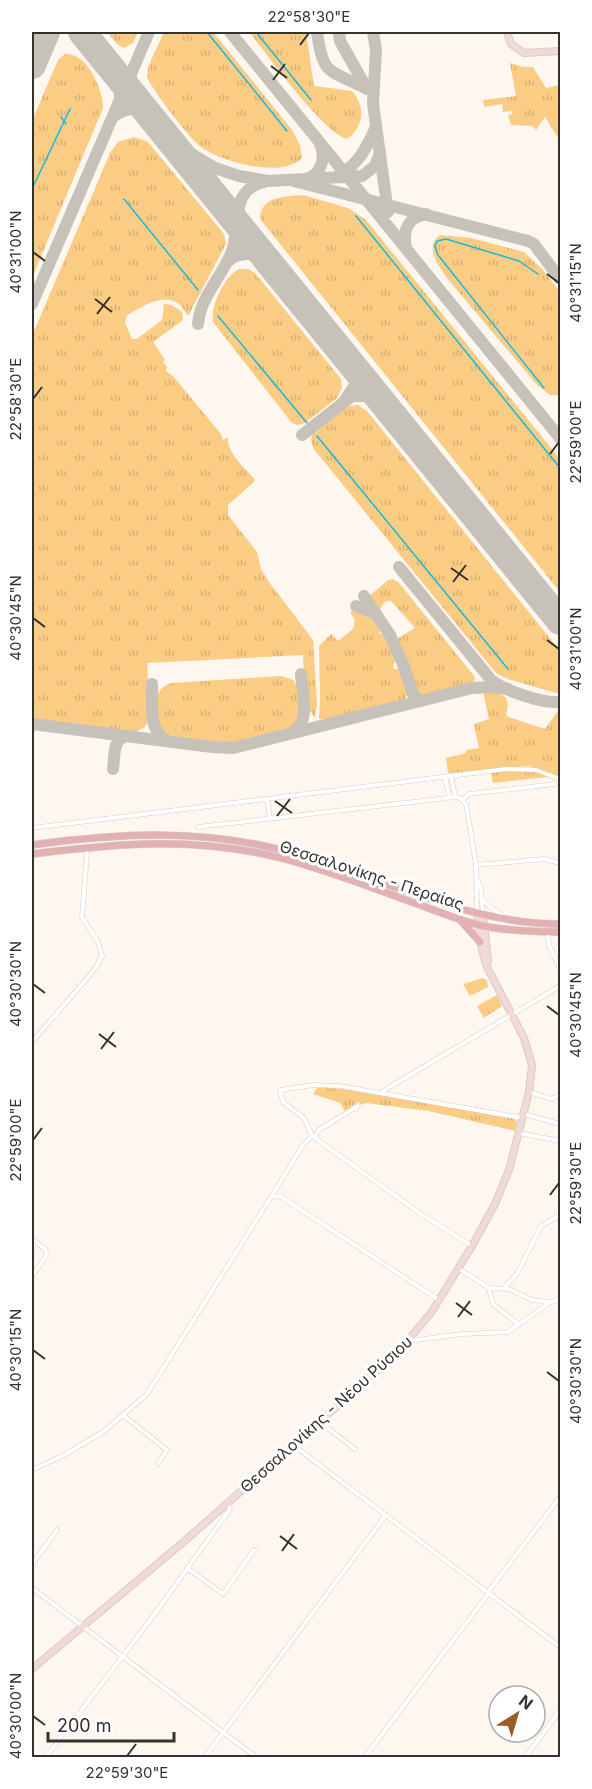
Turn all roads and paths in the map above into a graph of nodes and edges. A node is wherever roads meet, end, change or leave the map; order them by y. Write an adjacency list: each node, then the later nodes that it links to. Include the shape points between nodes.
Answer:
1 (507, 32): 2 (main road, via 511,44 521,52)
2 (558, 51)
3 (451, 776): 4 (street); 5 (street, via 522,768); 8 (street)
4 (445, 777): 7 (street); 9 (street)
5 (561, 779)
6 (555, 784): 10 (street, via 470,794)
7 (449, 796): 8 (street); 11 (street)
8 (456, 797): 10 (street)
9 (267, 799): 11 (street); 13 (street)
10 (462, 800): 18 (street, via 466,804)
11 (270, 818): 12 (street)
12 (198, 827)
13 (32, 828)
14 (32, 845): 21 (main road, Θεσσαλονίκης - Περαίας, via 156,834 239,840 315,859)
15 (87, 853): 33 (street, via 81,917 98,942 102,956)
16 (32, 854): 22 (main road, Θεσσαλονίκης - Περαίας, via 140,843 228,848 309,866)
17 (561, 863): 18 (street, via 544,859)
18 (476, 865): 19 (street)
19 (477, 881): 20 (street); 21 (street)
20 (481, 898): 21 (street); 23 (street, via 497,913)
21 (480, 914): 23 (main road, Θεσσαλονίκης - Περαίας); 25 (main road, Θεσσαλονίκης - Νέου Ρύσιου)
22 (458, 918): 25 (main road, Θεσσαλονίκης - Περαίας); 28 (main road)
23 (517, 921): 24 (main road, Θεσσαλονίκης - Περαίας)
24 (561, 924)
25 (481, 925): 26 (main road, Θεσσαλονίκης - Περαίας); 28 (main road, Θεσσαλονίκης - Νέου Ρύσιου); 30 (main road, Θεσσαλονίκης - Νέου Ρύσιου)
26 (547, 932): 27 (main road, Θεσσαλονίκης - Περαίας); 29 (street)
27 (561, 932)
28 (480, 942): 30 (main road, Θεσσαλονίκης - Νέου Ρύσιου)
29 (561, 969)
30 (489, 970): 32 (main road, Θεσσαλονίκης - Νέου Ρύσιου)
31 (561, 986): 32 (street)
32 (512, 1015): 34 (main road, Θεσσαλονίκης - Νέου Ρύσιου, via 531,1057); 35 (street)
33 (32, 1042)
34 (529, 1090): 36 (street, via 551,1099); 38 (main road, Θεσσαλονίκης - Νέου Ρύσιου)
35 (382, 1092): 38 (street); 41 (street, via 318,1084 280,1090 283,1102 304,1118)
36 (561, 1095)
37 (358, 1106): 41 (street)
38 (523, 1118): 39 (street); 40 (main road, Θεσσαλονίκης - Νέου Ρύσιου)
39 (561, 1124)
40 (519, 1131): 42 (street); 46 (main road, Θεσσαλονίκης - Νέου Ρύσιου, via 500,1193)
41 (314, 1136): 43 (street, via 305,1142); 46 (street)
42 (561, 1141)
43 (276, 1194): 52 (street); 55 (street, via 158,1379)
44 (561, 1215): 50 (street, via 541,1226 517,1274)
45 (32, 1239): 48 (street, via 47,1255)
46 (472, 1246): 47 (main road, Θεσσαλονίκης - Νέου Ρύσιου)
47 (459, 1268): 49 (street); 52 (main road, Θεσσαλονίκης - Νέου Ρύσιου)
48 (32, 1276)
49 (489, 1288): 50 (street); 53 (street, via 493,1304)
50 (504, 1288): 51 (street, via 538,1302)
51 (558, 1299): 53 (street)
52 (440, 1300): 54 (main road, Θεσσαλονίκης - Νέου Ρύσιου)
53 (519, 1325): 54 (street, via 503,1333)
54 (408, 1341): 56 (main road, Θεσσαλονίκης - Νέου Ρύσιου)
55 (124, 1416): 59 (street, via 167,1450); 60 (street, via 84,1444)
56 (319, 1421): 57 (main road, Θεσσαλονίκης - Νέου Ρύσιου); 58 (street)
57 (293, 1445): 62 (main road, Θεσσαλονίκης - Νέου Ρύσιου); 63 (street)
58 (355, 1449)
59 (158, 1464)
60 (32, 1470)
61 (561, 1497): 69 (street)
62 (228, 1503): 67 (street, via 230,1509); 70 (main road, Θεσσαλονίκης - Νέου Ρύσιου)
63 (386, 1515): 69 (street); 75 (street)
64 (57, 1530): 66 (street)
65 (254, 1550): 67 (street, via 224,1594)
66 (32, 1563)
67 (187, 1568): 72 (street)
68 (32, 1588): 70 (street)
69 (488, 1592): 71 (street); 79 (street)
70 (82, 1627): 72 (street); 73 (main road, Θεσσαλονίκης - Νέου Ρύσιου)
71 (561, 1647)
72 (122, 1657): 75 (street); 76 (street)
73 (32, 1668)
74 (561, 1710): 80 (street)
75 (223, 1732): 77 (street); 78 (street)
76 (45, 1758)
77 (204, 1758)
78 (256, 1758)
79 (364, 1758)
80 (525, 1758)

